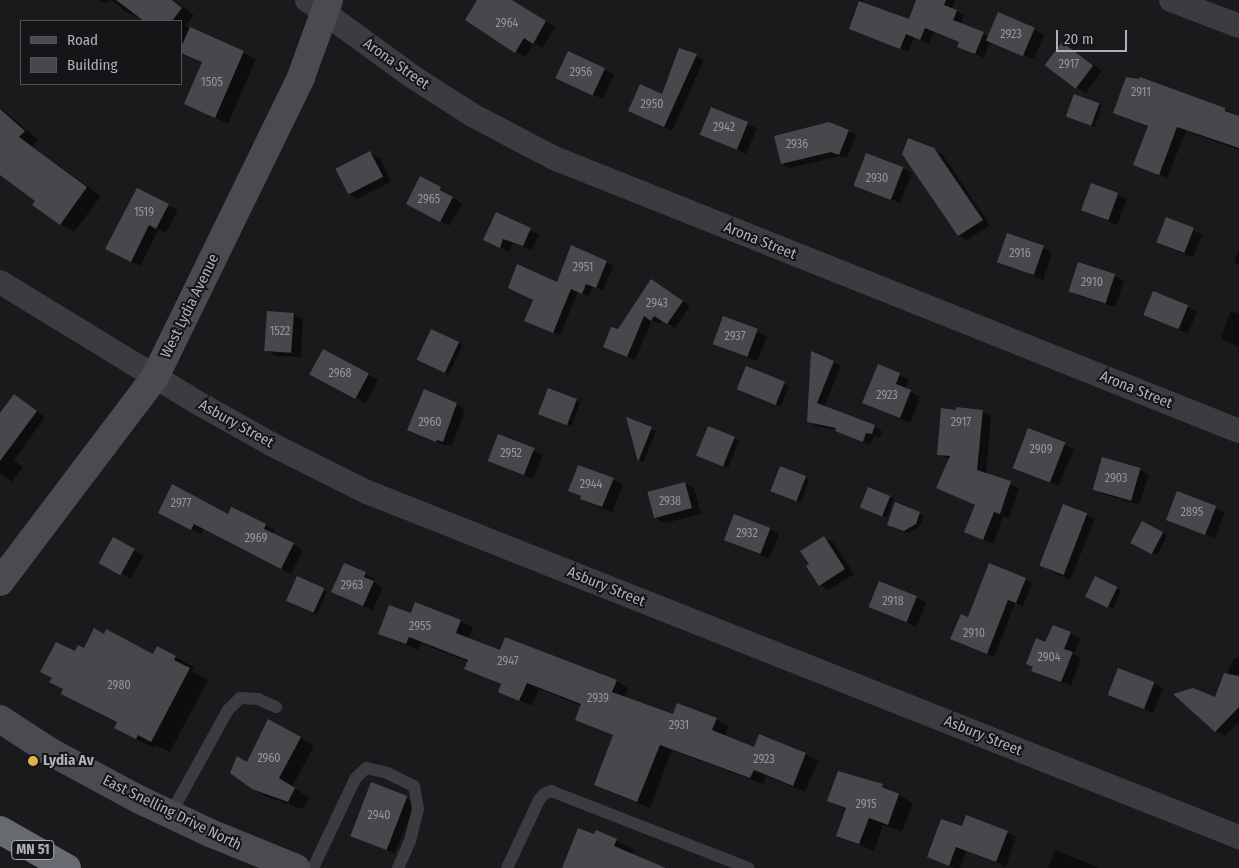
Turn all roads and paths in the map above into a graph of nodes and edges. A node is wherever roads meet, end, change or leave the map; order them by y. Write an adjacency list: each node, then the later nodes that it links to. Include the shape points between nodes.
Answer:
1 (1171, 0): 3 (street)
2 (320, 4): 5 (street, West Lydia Avenue, via 301,77); 6 (street, Arona Street, via 436,92 554,158)
3 (1239, 26)
4 (0, 282): 5 (street, Asbury Street)
5 (155, 377): 7 (street, West Lydia Avenue); 12 (street, Asbury Street, via 271,444 367,492)
6 (1239, 430)
7 (0, 582)
8 (276, 707): 10 (lane, via 258,699 240,698 228,710)
9 (0, 719): 10 (street, East Snelling Drive North, via 49,751)
10 (170, 815): 14 (street, East Snelling Drive North)
11 (0, 830): 13 (highway, MN 51)
12 (1239, 837)
13 (67, 868)
14 (296, 868)
15 (313, 868): 16 (lane, via 355,779 366,768 414,786 418,808 410,841)
16 (398, 868)
17 (507, 868): 18 (lane, via 539,800 551,792)
18 (749, 868)

